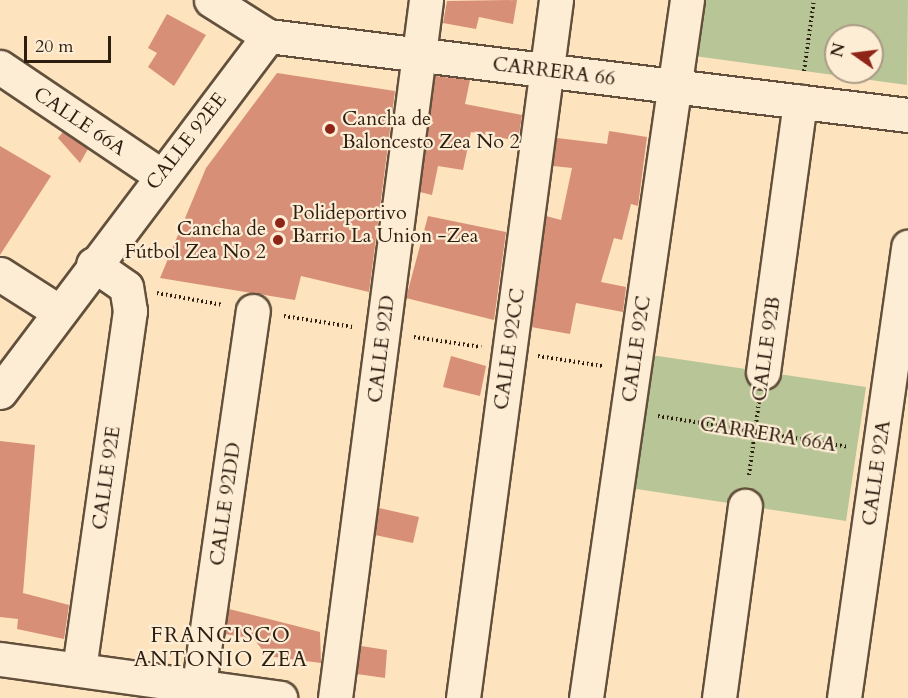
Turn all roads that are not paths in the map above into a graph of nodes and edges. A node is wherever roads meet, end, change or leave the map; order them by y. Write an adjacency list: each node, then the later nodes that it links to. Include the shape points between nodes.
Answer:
1 (211, 0): 5 (street, CARRERA 66)
2 (426, 0): 6 (street, CALLE 92D)
3 (556, 0): 8 (street, CALLE 92CC)
4 (687, 0): 9 (street, CALLE 92C)
5 (267, 36): 6 (street, CARRERA 66); 12 (street, CALLE 92EE)
6 (420, 55): 8 (street, CARRERA 66); 25 (street, CALLE 92D)
7 (0, 67): 12 (street, CALLE 66A)
8 (546, 70): 9 (street, CARRERA 66); 26 (street, CALLE 92CC)
9 (674, 86): 10 (street, CARRERA 66); 27 (street, CALLE 92C)
10 (800, 102): 11 (street, CARRERA 66); 18 (street, CALLE 92B)
11 (908, 116)
12 (160, 175): 14 (street, CALLE 92EE)
13 (908, 247): 29 (street, CALLE 92A)
14 (93, 264): 16 (street, CALLE 92EE); 22 (street, CALLE 92E, via 126,287 130,311)
15 (0, 274): 16 (street)
16 (58, 311): 19 (street, CALLE 92EE)
17 (253, 311): 23 (street, CALLE 92DD)
18 (763, 372)
19 (0, 392)
20 (745, 506): 28 (street)
21 (0, 659): 22 (street)
22 (79, 669): 23 (street)
23 (198, 692): 24 (street)
24 (280, 698)
25 (336, 698)
26 (463, 698)
27 (586, 698)
28 (719, 698)
29 (844, 698)

